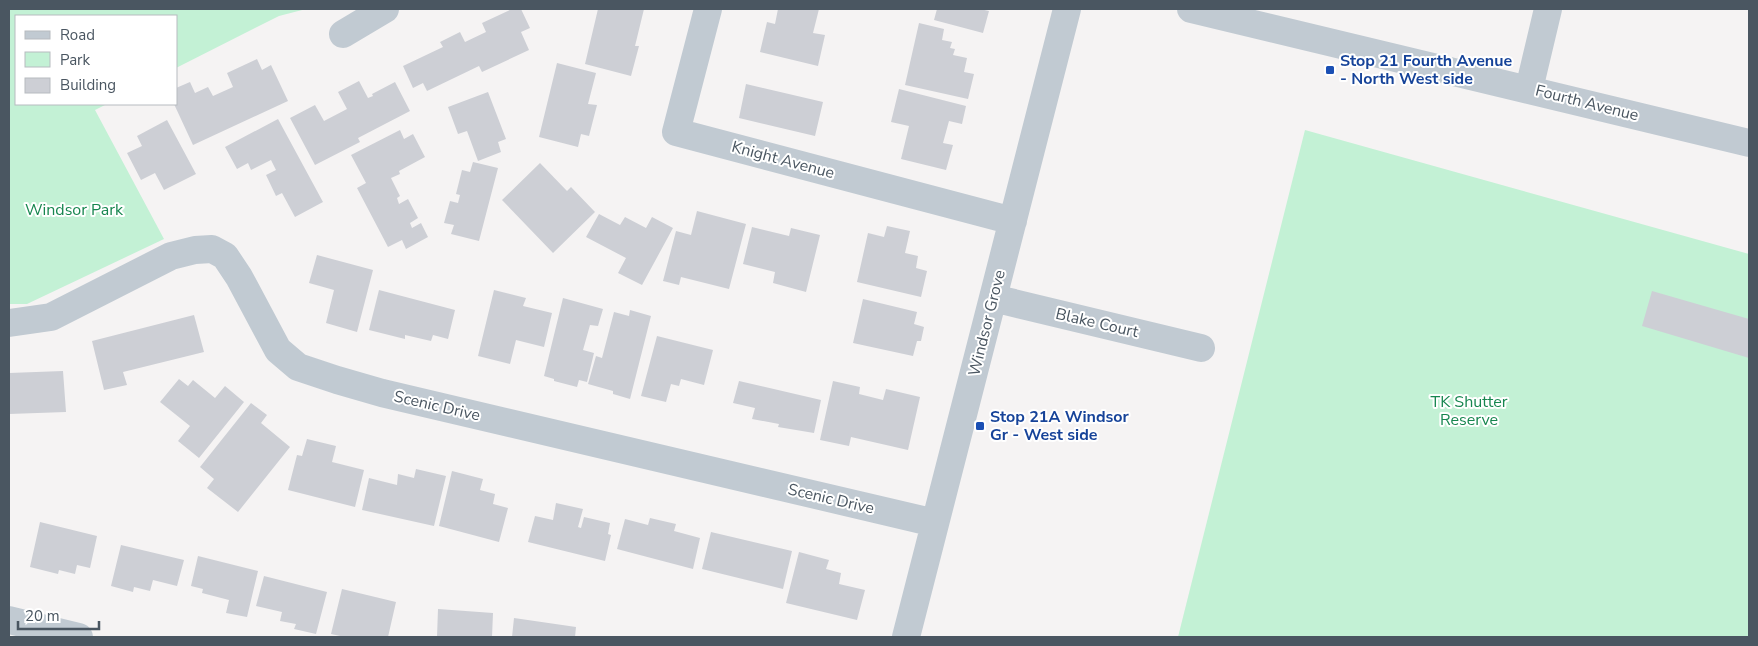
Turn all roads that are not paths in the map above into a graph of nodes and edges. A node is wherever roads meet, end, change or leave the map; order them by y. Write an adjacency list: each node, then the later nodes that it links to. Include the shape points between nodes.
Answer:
1 (385, 9): 6 (street)
2 (708, 9): 9 (street, Knight Avenue, via 676,132)
3 (1067, 9): 9 (street, Windsor Grove)
4 (1190, 9): 7 (street, Fourth Avenue)
5 (1548, 9): 7 (street)
6 (343, 34)
7 (1529, 88): 8 (street, Fourth Avenue)
8 (1749, 143)
9 (1014, 221): 10 (street, Windsor Grove)
10 (993, 298): 12 (street, Blake Court); 13 (street, Windsor Grove)
11 (9, 323): 13 (street, Scenic Drive, via 51,317 170,256 212,249 225,256 239,277 278,350 298,367 318,375 382,393)
12 (1201, 348)
13 (935, 523): 16 (street, Windsor Grove)
14 (9, 620): 15 (street)
15 (79, 637)
16 (906, 637)

